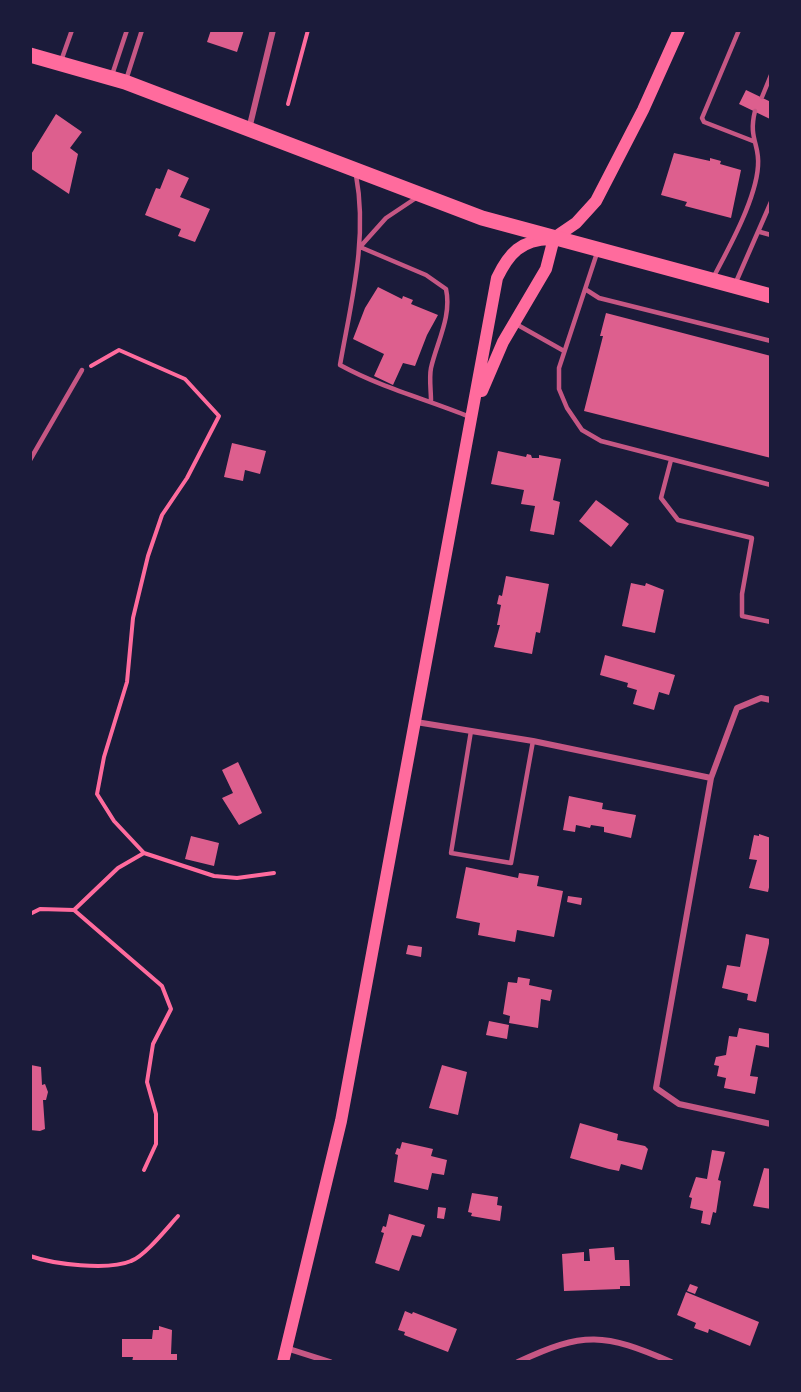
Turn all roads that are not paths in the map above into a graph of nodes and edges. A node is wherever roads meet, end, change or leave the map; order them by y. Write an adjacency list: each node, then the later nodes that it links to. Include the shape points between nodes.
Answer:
1 (72, 30): 8 (lane)
2 (127, 30): 10 (lane)
3 (142, 30): 10 (lane)
4 (273, 30): 13 (street)
5 (679, 30): 20 (main road, via 596,201 576,223)
6 (740, 30): 14 (lane, via 702,118)
7 (30, 55): 8 (main road)
8 (60, 62): 10 (main road)
9 (771, 75): 11 (lane)
10 (118, 80): 13 (main road)
11 (762, 97)
12 (755, 111): 14 (lane)
13 (249, 130): 15 (main road)
14 (753, 141): 23 (lane, via 758,170 736,236)
15 (356, 170): 16 (main road); 21 (lane, via 362,206)
16 (420, 195): 20 (main road); 21 (lane, via 386,218)
17 (771, 202): 18 (lane)
18 (760, 232): 19 (lane); 24 (lane)
19 (771, 235)
20 (554, 238): 22 (main road); 27 (main road, via 546,269); 32 (main road, via 515,248 497,278)
21 (360, 247): 31 (lane, via 426,274 446,289 447,314 430,371); 31 (lane, via 340,365 392,391)
22 (597, 251): 23 (main road); 25 (lane)
23 (712, 281): 24 (main road)
24 (733, 286): 26 (main road)
25 (585, 289): 28 (lane, via 599,298); 29 (lane)
26 (771, 296)
27 (513, 322): 29 (lane); 32 (main road)
28 (771, 341)
29 (564, 351): 34 (lane, via 559,389 582,430 601,441)
30 (82, 370): 33 (lane)
31 (431, 401): 32 (lane)
32 (474, 413): 38 (main road)
33 (30, 460)
34 (671, 460): 35 (lane); 36 (lane, via 661,498 678,520 752,538 742,616)
35 (771, 485)
36 (771, 622)
37 (771, 700): 41 (street, via 761,698 737,708)
38 (416, 722): 39 (street); 43 (main road, via 341,1121)
39 (471, 731): 40 (street); 40 (lane, via 451,853 511,863)
40 (533, 741): 41 (street)
41 (711, 778): 42 (street, via 656,1088 679,1104)
42 (771, 1124)
43 (286, 1348): 44 (main road); 45 (street)
44 (283, 1362)
45 (330, 1362)
46 (518, 1362): 47 (street, via 561,1343 586,1338 624,1343)
47 (671, 1362)

